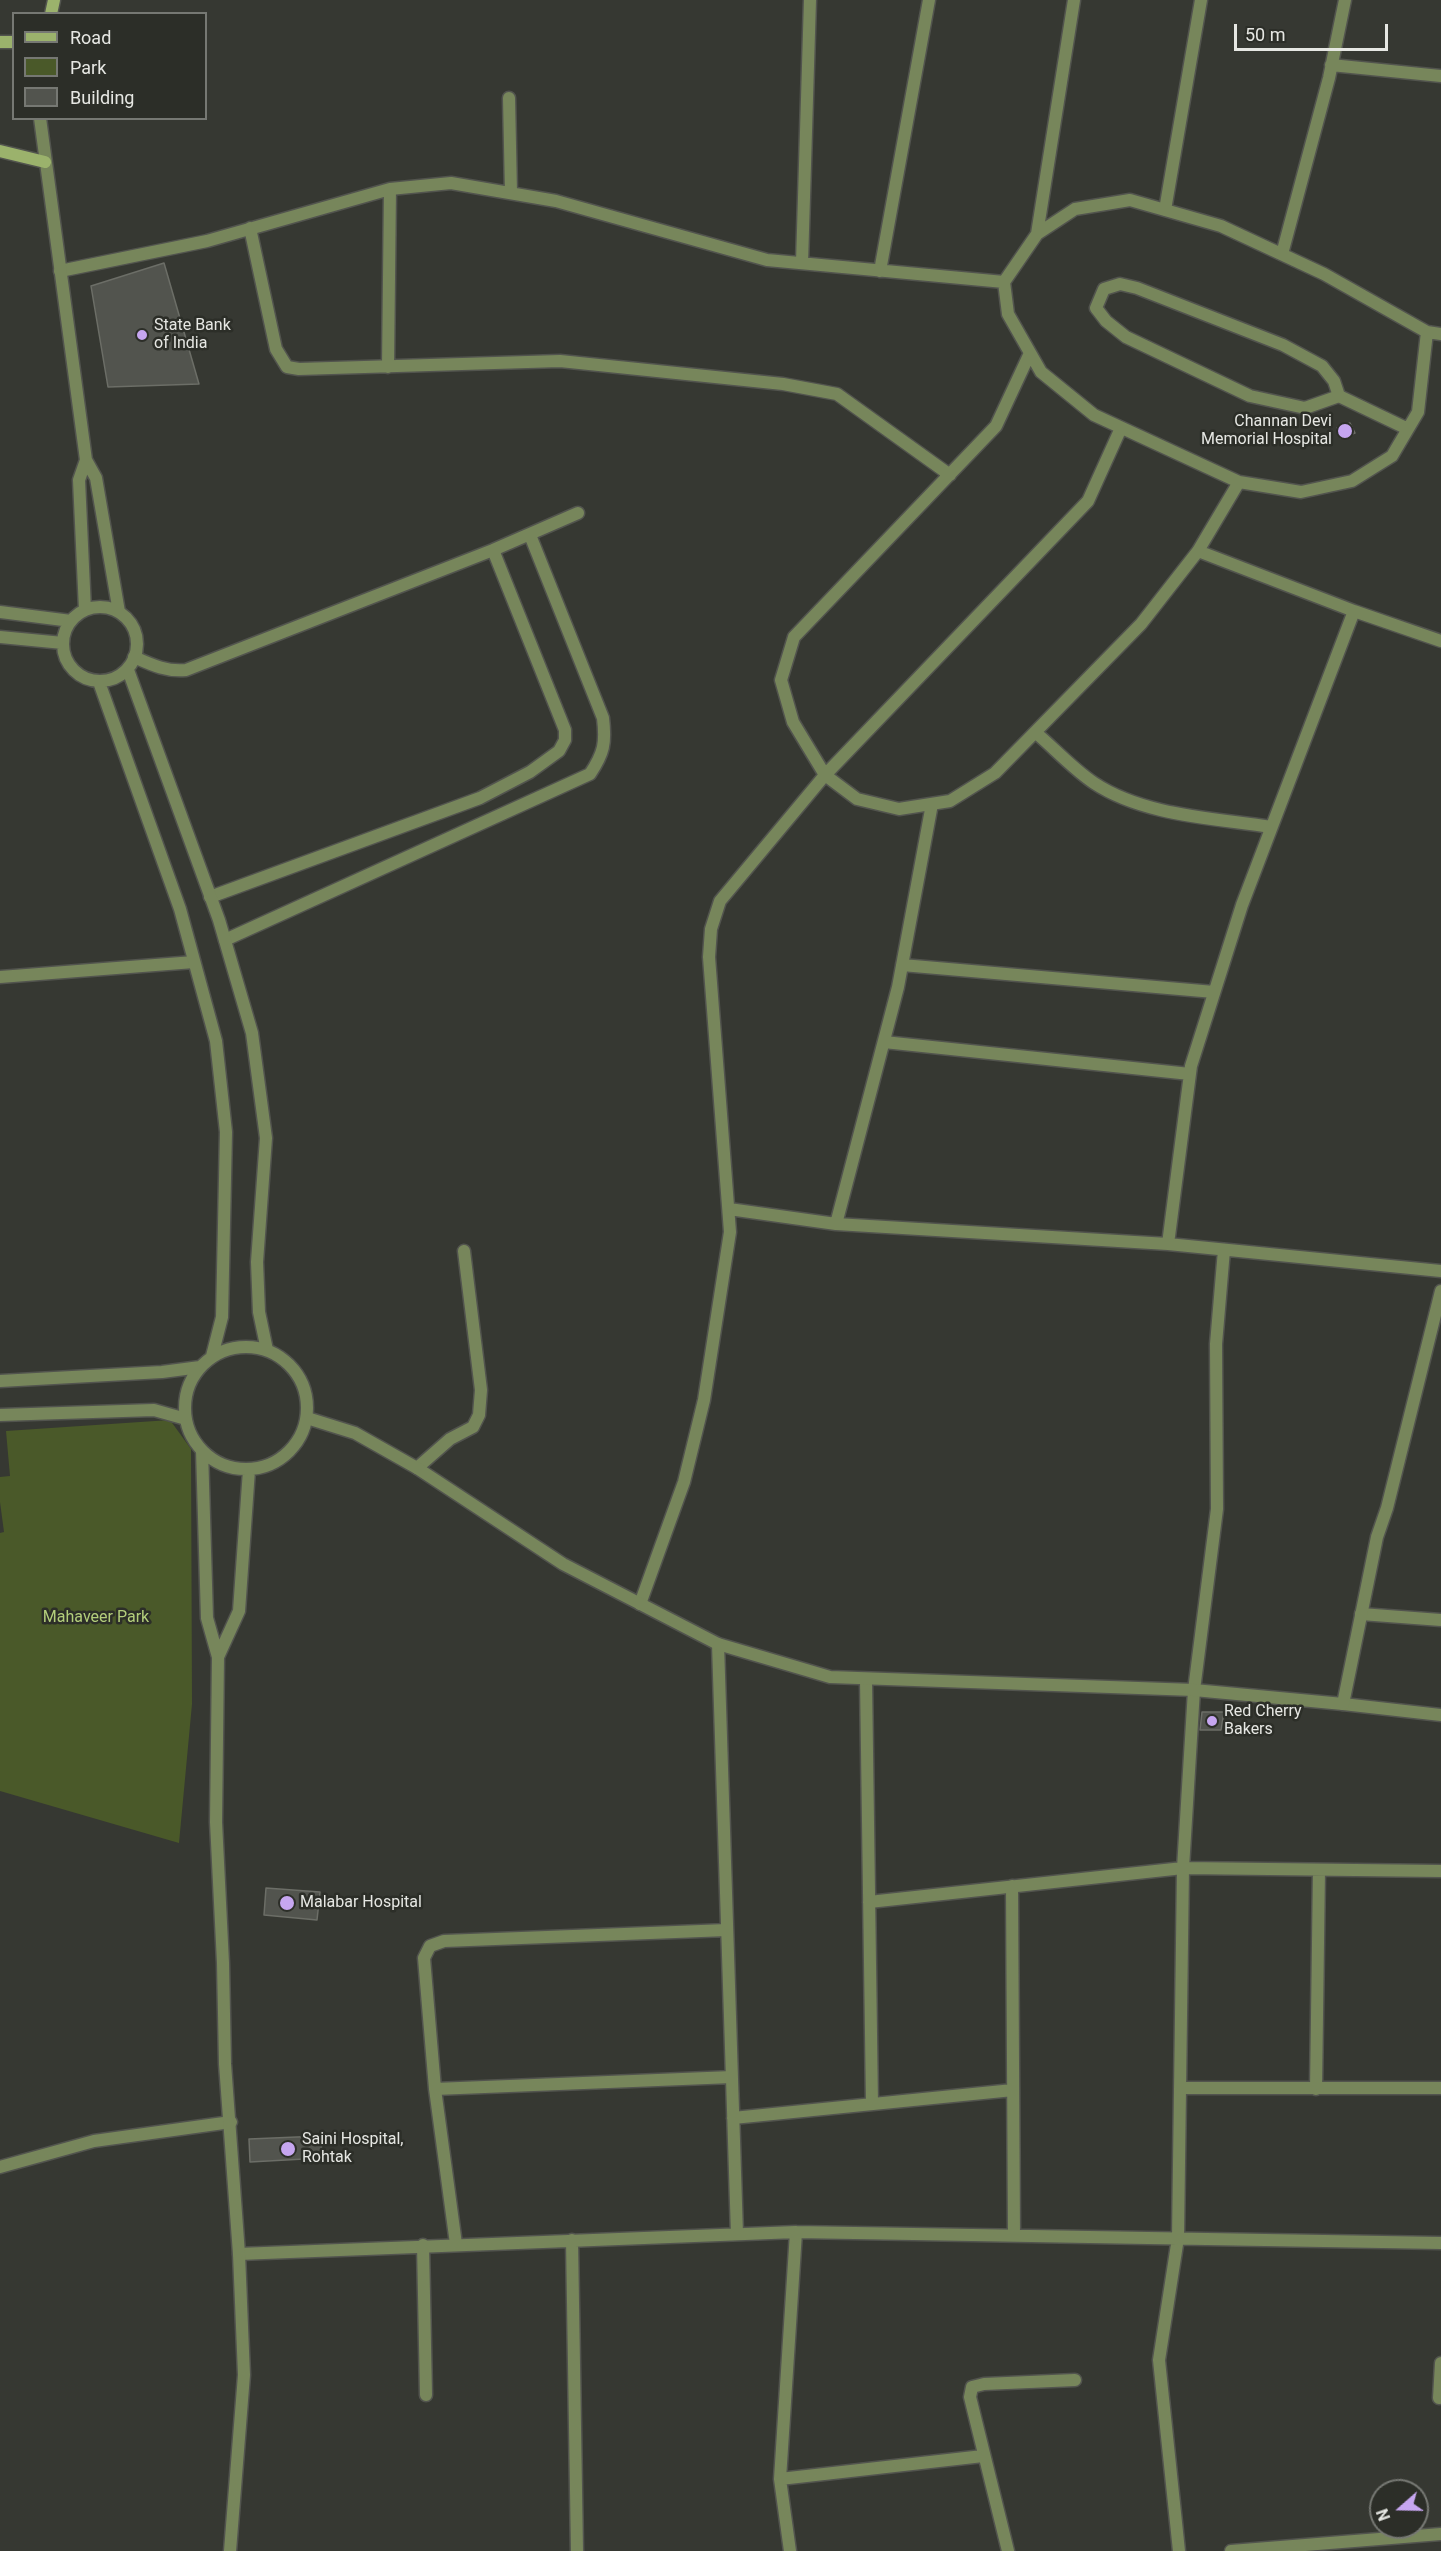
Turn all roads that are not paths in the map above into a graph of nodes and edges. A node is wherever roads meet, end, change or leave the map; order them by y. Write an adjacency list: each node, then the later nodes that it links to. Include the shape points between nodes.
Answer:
1 (810, 0): 18 (street)
2 (929, 0): 19 (street)
3 (1074, 0): 16 (street)
4 (1201, 0): 14 (street)
5 (1345, 0): 6 (street)
6 (1331, 65): 7 (street); 17 (street)
7 (1441, 76)
8 (509, 98): 13 (street)
9 (40, 120): 11 (street)
10 (0, 151): 11 (main road)
11 (45, 162): 20 (street)
12 (390, 189): 13 (street, via 451,183); 15 (street); 25 (street)
13 (511, 193): 18 (street, via 556,201 767,260)
14 (1165, 210): 16 (street, via 1130,200 1075,209); 17 (street, via 1221,226)
15 (250, 228): 20 (street, via 207,241); 25 (street, via 276,350 287,367)
16 (1037, 234): 21 (street)
17 (1282, 254): 22 (street)
18 (802, 263): 19 (street)
19 (880, 270): 21 (street)
20 (60, 271): 29 (street)
21 (1004, 282): 24 (street, via 1008,314)
22 (1428, 332): 23 (street); 28 (street, via 1418,412)
23 (1441, 334)
24 (1030, 353): 27 (street, via 1041,372 1067,394 1094,416); 30 (street, via 996,426)
25 (388, 367): 30 (street, via 560,361 783,384 837,394)
26 (1339, 396): 26 (street, via 1305,408 1250,396 1126,337 1096,308 1104,289 1120,284 1137,288 1283,345 1322,366 1334,381); 28 (street)
27 (1121, 428): 31 (street); 48 (street, via 1088,501)
28 (1408, 429): 31 (street, via 1392,456 1352,481 1301,492)
29 (86, 460): 36 (street, via 79,480); 39 (street, via 96,478)
30 (950, 474): 48 (street, via 794,637 781,680 793,722)
31 (1239, 482): 35 (street)
32 (578, 513): 33 (street)
33 (530, 535): 34 (street); 52 (street, via 603,718 602,757 590,774)
34 (493, 550): 44 (street, via 186,670 157,668); 51 (street, via 565,730 559,751 530,772 480,798)
35 (1198, 551): 37 (street); 47 (street, via 1142,624)
36 (85, 610): 39 (street, via 103,607); 40 (street)
37 (1354, 611): 42 (street); 50 (street)
38 (0, 612): 40 (street)
39 (119, 612): 44 (street, via 137,636)
40 (71, 621): 43 (street)
41 (0, 637): 43 (street)
42 (1441, 641)
43 (63, 643): 46 (street, via 66,658 77,674)
44 (134, 657): 45 (street)
45 (128, 670): 46 (street); 51 (street)
46 (99, 682): 53 (street, via 180,909)
47 (1035, 732): 49 (street, via 995,773 950,801); 50 (street, via 1095,783 1125,798 1158,809)
48 (825, 775): 49 (street, via 857,799 899,809); 59 (street, via 715,912 709,957)
49 (932, 804): 54 (street)
50 (1271, 827): 56 (street)
51 (210, 897): 52 (street)
52 (225, 940): 66 (street, via 252,1033 266,1138 257,1262 259,1312)
53 (194, 962): 55 (street); 67 (street, via 216,1041 226,1132 222,1317)
54 (902, 965): 56 (street); 57 (street)
55 (0, 977)
56 (1214, 992): 58 (street)
57 (884, 1042): 58 (street); 60 (street)
58 (1190, 1074): 61 (street)
59 (729, 1209): 60 (street); 76 (street, via 727,1254 704,1400 684,1482)
60 (836, 1224): 61 (street)
61 (1168, 1244): 62 (street)
62 (1224, 1250): 64 (street); 82 (street, via 1215,1344 1217,1509)
63 (464, 1251): 74 (street, via 481,1390 479,1414 473,1427 450,1439)
64 (1441, 1271)
65 (1441, 1291): 77 (street)
66 (267, 1350): 67 (street, via 247,1346); 71 (street, via 291,1365 305,1389)
67 (212, 1356): 68 (street)
68 (200, 1367): 69 (street); 72 (street, via 185,1400)
69 (0, 1381)
70 (0, 1415): 72 (street, via 154,1410)
71 (307, 1418): 74 (street, via 355,1433); 75 (street, via 297,1444 276,1462)
72 (186, 1419): 73 (street)
73 (202, 1450): 75 (street, via 223,1465); 80 (street, via 207,1618)
74 (417, 1468): 76 (street, via 563,1564)
75 (249, 1470): 80 (street, via 239,1611)
76 (640, 1604): 79 (street)
77 (1360, 1614): 78 (street); 83 (street)
78 (1441, 1620)
79 (718, 1644): 81 (street, via 830,1677); 90 (street)
80 (218, 1657): 99 (street, via 216,1822 225,2064)
81 (866, 1680): 82 (street); 89 (street)
82 (1194, 1690): 83 (street); 85 (street)
83 (1343, 1704): 84 (street)
84 (1441, 1715)
85 (1184, 1868): 86 (street); 88 (street); 92 (street)
86 (1319, 1870): 87 (street); 95 (street)
87 (1441, 1871)
88 (1012, 1886): 89 (street); 96 (street)
89 (869, 1902): 97 (street)
90 (727, 1930): 91 (street); 94 (street, via 435,1943 424,1958)
91 (732, 2077): 94 (street); 98 (street)
92 (1180, 2088): 95 (street); 104 (street)
93 (1441, 2088): 95 (street)
94 (435, 2089): 107 (street)
95 (1316, 2089)
96 (1013, 2090): 97 (street); 103 (street)
97 (872, 2104): 98 (street)
98 (733, 2118): 102 (street)
99 (231, 2122): 100 (street, via 94,2141); 109 (street)
100 (0, 2167)
101 (796, 2232): 102 (street); 103 (street); 115 (street)
102 (737, 2234): 105 (street)
103 (1014, 2235): 104 (street)
104 (1178, 2238): 106 (street); 121 (street, via 1159,2360)
105 (572, 2240): 107 (street); 118 (street)
106 (1441, 2243)
107 (456, 2244): 108 (street)
108 (423, 2245): 109 (street); 112 (street)
109 (239, 2254): 117 (street, via 244,2375)
110 (1441, 2364): 113 (street)
111 (1075, 2380): 114 (street, via 972,2387 970,2397)
112 (426, 2395)
113 (1439, 2398)
114 (983, 2456): 115 (street); 120 (street)
115 (780, 2479): 119 (street)
116 (1441, 2534): 122 (street)
117 (230, 2551)
118 (577, 2551)
119 (790, 2551)
120 (1008, 2551)
121 (1179, 2551)
122 (1231, 2551)

